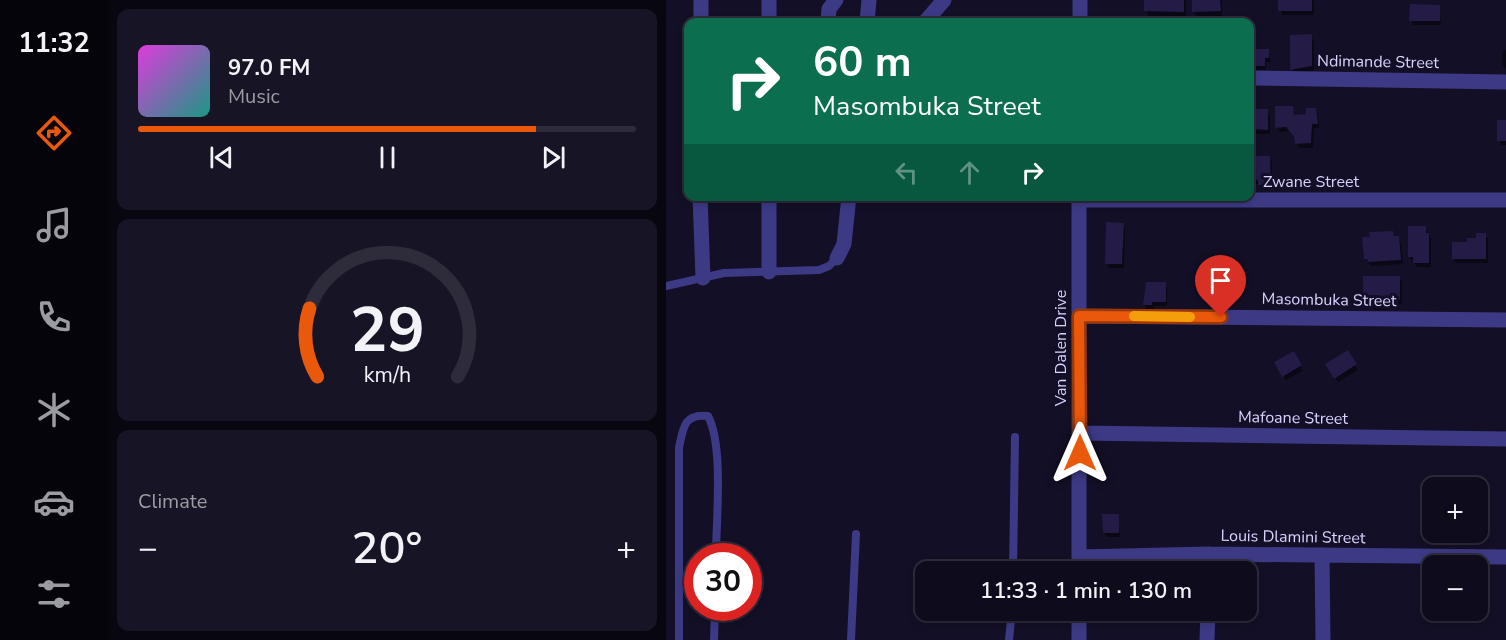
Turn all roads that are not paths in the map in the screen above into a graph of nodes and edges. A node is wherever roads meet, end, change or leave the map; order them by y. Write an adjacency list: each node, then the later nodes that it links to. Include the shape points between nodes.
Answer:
1 (701, 0): 7 (street)
2 (769, 0): 8 (street)
3 (836, 0): 9 (street)
4 (868, 0): 10 (street)
5 (944, 0): 11 (street)
6 (1080, 0): 12 (street)
7 (701, 18)
8 (769, 18)
9 (828, 18)
10 (867, 18)
11 (928, 18)
12 (1080, 18)
13 (1254, 78): 14 (street, Ndimande Street)
14 (1506, 82)
15 (1254, 199): 16 (street, Zwane Street)
16 (1506, 200)
17 (700, 201): 23 (street)
18 (769, 201): 22 (street)
19 (848, 201): 21 (street, via 844,244)
20 (1079, 201): 25 (street, Van Dalen Drive)
21 (837, 258): 22 (lane, via 819,270)
22 (769, 272): 23 (lane, via 724,273)
23 (703, 278): 24 (lane)
24 (666, 286)
25 (1079, 316): 26 (street, Masombuka Street); 27 (street, Van Dalen Drive)
26 (1506, 320)
27 (1080, 433): 29 (street, Mafoane Street); 36 (street, Van Dalen Drive)
28 (1015, 438): 35 (lane)
29 (1506, 438)
30 (856, 534): 45 (lane)
31 (716, 543): 43 (lane, via 714,428 708,416 700,415 684,424 679,448)
32 (1209, 554): 33 (street, Louis Dlamini Street); 37 (street, Louis Dlamini Street); 38 (street)
33 (1322, 555): 34 (street, Louis Dlamini Street); 49 (street)
34 (1506, 557)
35 (1013, 561)
36 (1079, 561)
37 (1118, 561)
38 (1209, 561)
39 (715, 621): 44 (lane)
40 (1011, 621): 46 (lane)
41 (1079, 621): 47 (street)
42 (1208, 621): 48 (street)
43 (679, 640)
44 (714, 640)
45 (851, 640)
46 (1009, 640)
47 (1079, 640)
48 (1207, 640)
49 (1323, 640)

